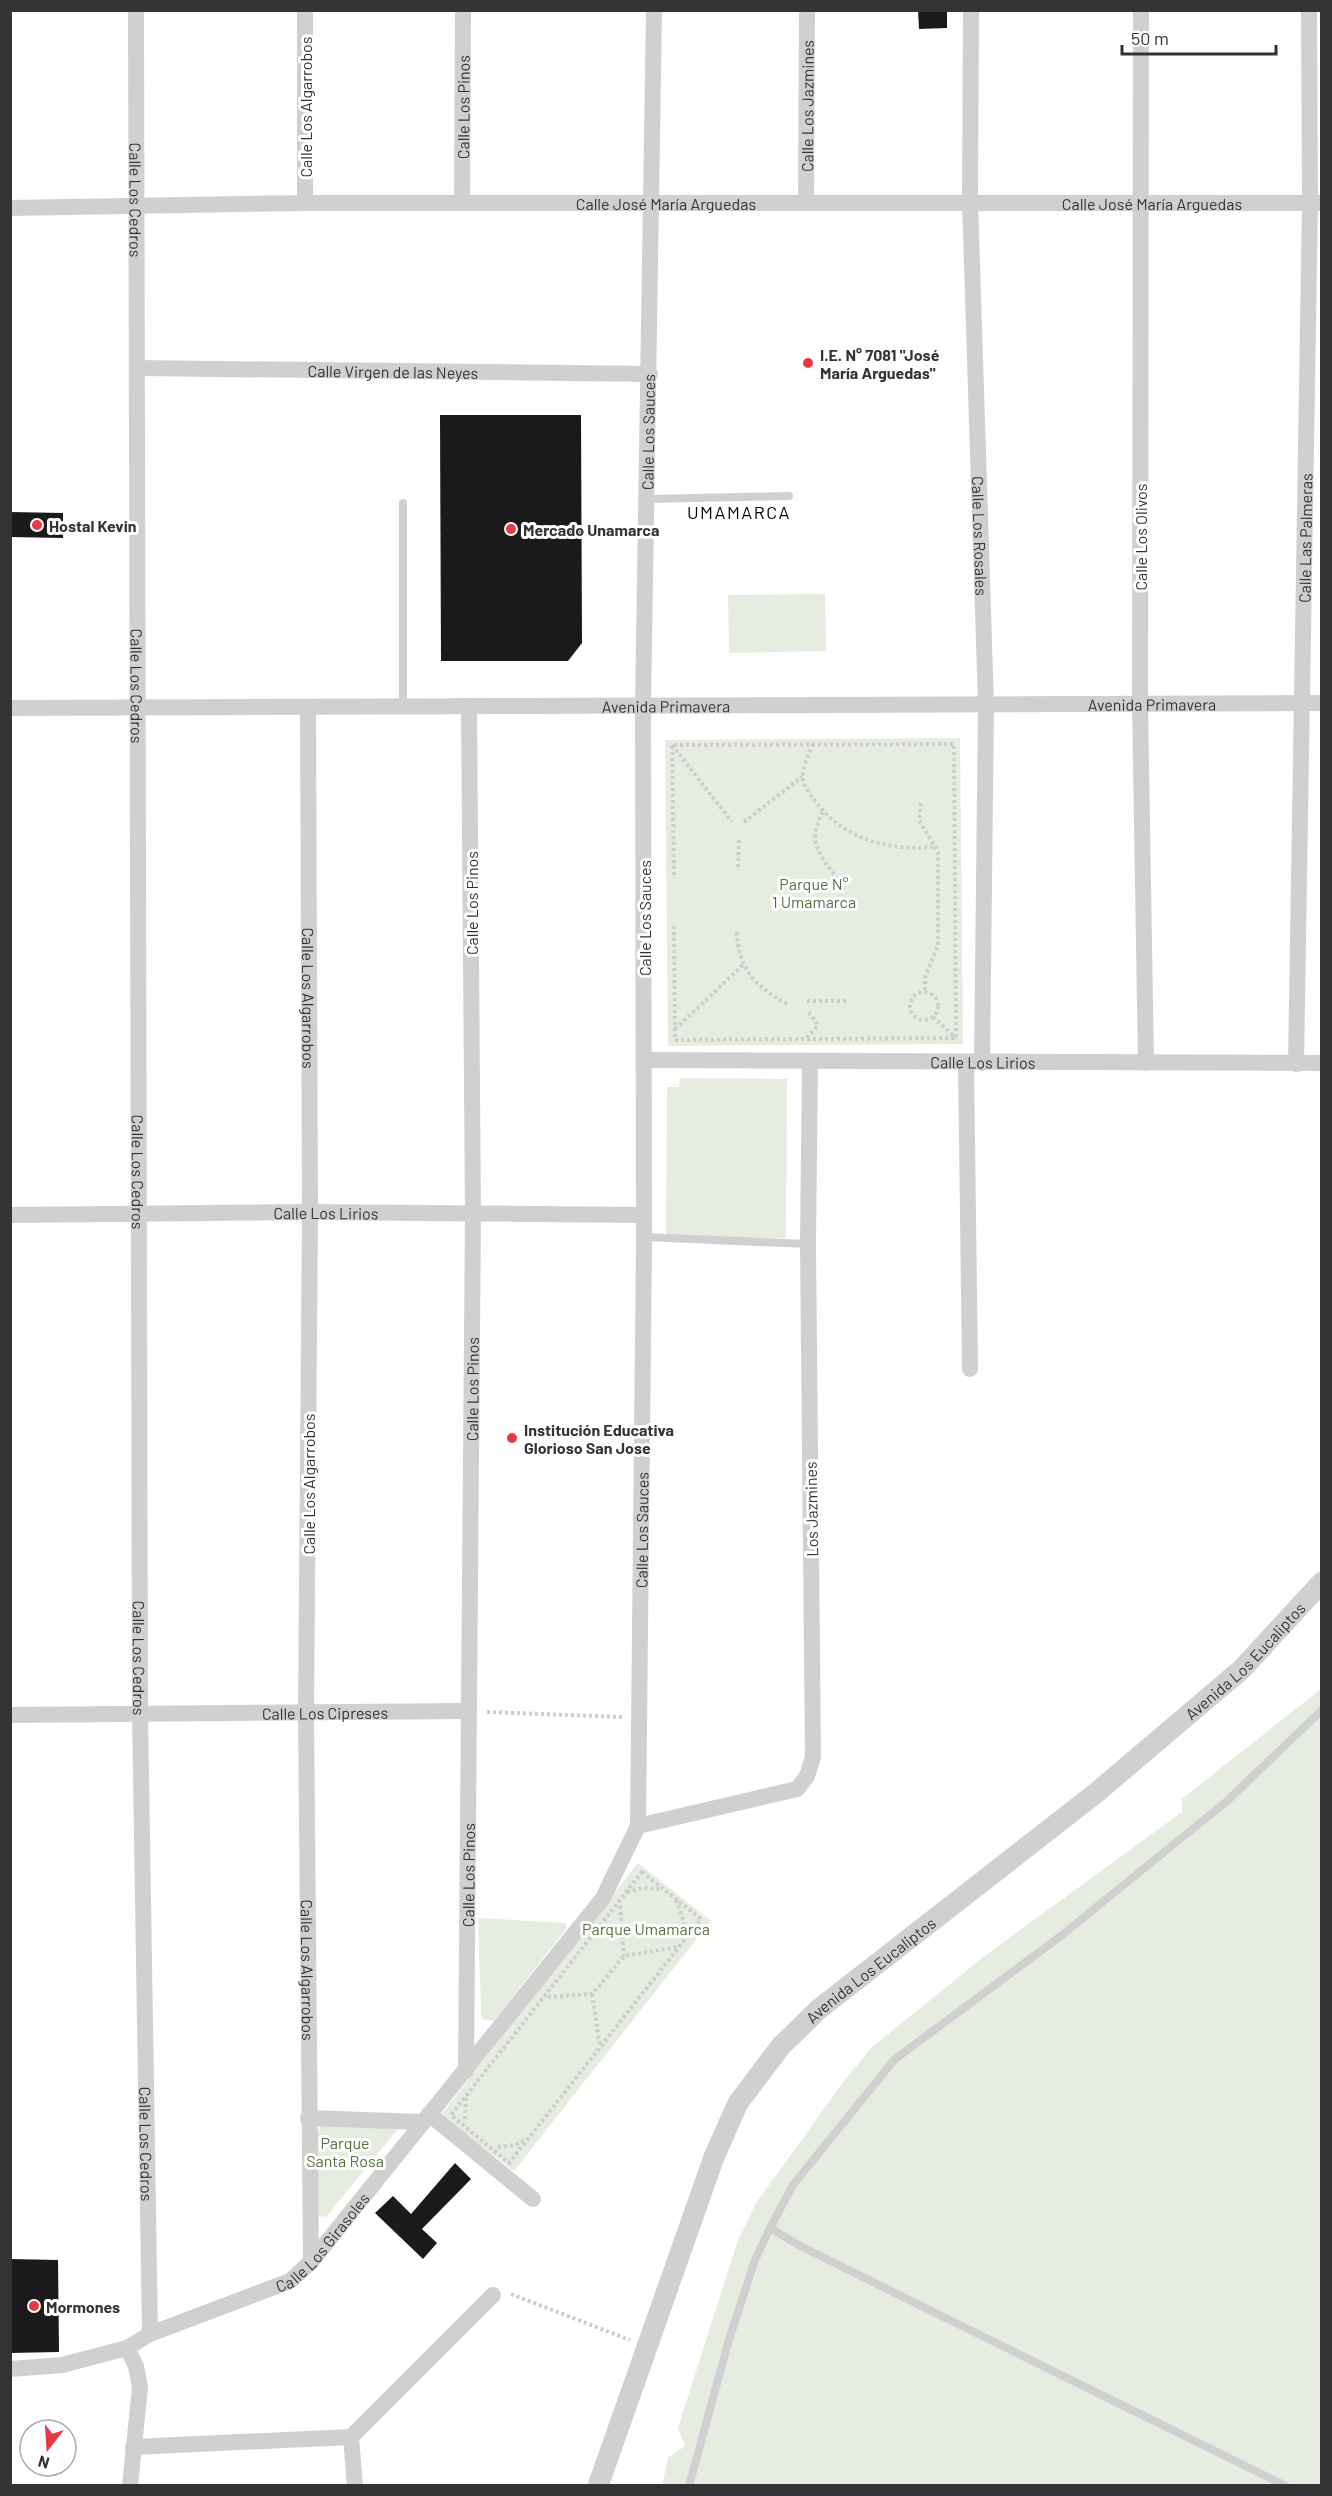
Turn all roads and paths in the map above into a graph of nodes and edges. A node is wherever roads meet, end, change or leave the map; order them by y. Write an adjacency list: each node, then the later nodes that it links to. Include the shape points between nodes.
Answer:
1 (136, 10): 16 (street, Calle Los Cedros)
2 (304, 10): 14 (street, Calle Los Algarrobos)
3 (463, 10): 15 (street, Calle Los Pinos)
4 (654, 10): 10 (street, Calle Los Sauces)
5 (807, 10): 11 (street, Calle Los Jazmines)
6 (971, 10): 9 (street, Calle Los Rosales)
7 (1142, 10): 12 (street, Calle Los Olivos)
8 (1309, 10): 13 (street, Calle Las Palmeras)
9 (970, 201): 11 (street, Calle José María Arguedas); 12 (street, Calle José María Arguedas); 26 (street, Calle Los Rosales)
10 (651, 202): 11 (street, Calle José María Arguedas); 15 (street, Calle José María Arguedas); 19 (street, Calle Los Sauces)
11 (806, 202)
12 (1141, 202): 13 (street, Calle José María Arguedas); 25 (street, Calle Los Olivos)
13 (1316, 202): 23 (street, Calle Las Palmeras)
14 (305, 203): 15 (street, Calle José María Arguedas); 16 (street, Calle José María Arguedas)
15 (462, 203)
16 (137, 205): 17 (street, Calle José María Arguedas); 18 (street, Calle Los Cedros)
17 (10, 208)
18 (137, 368): 19 (street, Calle Virgen de las Neyes); 32 (street, Calle Los Cedros)
19 (650, 374): 21 (street, Calle Los Sauces)
20 (789, 496): 21 (lane)
21 (648, 499): 29 (street, Calle Los Sauces)
22 (404, 503): 27 (lane)
23 (1302, 703): 24 (street, Avenida Primavera); 25 (street, Avenida Primavera); 62 (street, Calle Las Palmeras)
24 (1322, 703)
25 (1140, 704): 26 (street, Avenida Primavera); 60 (street, Calle Los Olivos)
26 (986, 705): 29 (street, Avenida Primavera); 59 (street, Calle Los Rosales)
27 (403, 706): 28 (street, Avenida Primavera); 30 (street, Avenida Primavera)
28 (469, 706): 29 (street, Avenida Primavera); 65 (street, Calle Los Pinos)
29 (643, 706): 57 (street, Calle Los Sauces)
30 (308, 707): 32 (street, Avenida Primavera); 63 (street, Calle Los Algarrobos)
31 (10, 708): 32 (street, Avenida Primavera)
32 (138, 708): 64 (street, Calle Los Cedros)
33 (813, 744): 34 (path); 35 (path); 55 (path, via 954,744)
34 (672, 745): 38 (path); 43 (path)
35 (803, 776): 37 (path, via 804,784); 39 (path)
36 (921, 803): 41 (path, via 919,820)
37 (823, 812): 41 (path, via 860,838 883,846); 44 (path, via 813,831 817,849)
38 (732, 822)
39 (744, 822)
40 (739, 839): 42 (path)
41 (936, 847): 48 (path, via 938,946 924,977)
42 (738, 867)
43 (674, 875)
44 (844, 890)
45 (674, 924): 54 (path)
46 (737, 932): 47 (path, via 737,949)
47 (743, 965): 51 (path, via 755,984); 54 (path)
48 (925, 992): 53 (path, via 937,1000 938,1009); 53 (path, via 913,997 910,1010 919,1019)
49 (807, 1001): 50 (path)
50 (848, 1001)
51 (787, 1004)
52 (808, 1011): 56 (path, via 818,1025)
53 (933, 1017): 55 (path)
54 (675, 1030): 56 (path, via 675,1040)
55 (956, 1038): 56 (path)
56 (807, 1039)
57 (645, 1060): 58 (street, Calle Los Lirios); 67 (street, Calle Los Sauces)
58 (810, 1061): 59 (street, Calle Los Lirios); 69 (street, Los Jazmines)
59 (974, 1062): 60 (street, Calle Los Lirios); 70 (street, Calle Los Rosales)
60 (1146, 1063): 62 (street, Calle Los Lirios)
61 (1322, 1063): 62 (street, Calle Los Lirios)
62 (1296, 1064)
63 (310, 1212): 64 (street, Calle Los Lirios); 65 (street, Calle Los Lirios); 75 (street, Calle Los Algarrobos)
64 (139, 1214): 66 (street, Calle Los Lirios); 74 (street, Calle Los Cedros)
65 (473, 1214): 67 (street, Calle Los Lirios); 73 (street, Calle Los Pinos)
66 (10, 1215)
67 (643, 1215): 68 (street, Calle Los Sauces)
68 (644, 1237): 69 (lane); 77 (street, Calle Los Sauces)
69 (808, 1244): 78 (street, Los Jazmines, via 813,1757 807,1776 797,1789)
70 (970, 1369)
71 (1322, 1582): 101 (street, Avenida Los Eucaliptos, via 1242,1669 1096,1793 819,2009 781,2046 738,2103)
72 (1322, 1710): 97 (lane, via 1227,1801 1062,1935 894,2060 793,2185)
73 (468, 1711): 75 (street, Calle Los Cipreses); 77 (path); 89 (street, Calle Los Pinos)
74 (140, 1712): 75 (street, Calle Los Cipreses); 76 (street, Calle Los Cipreses); 100 (street, Calle Los Cedros)
75 (306, 1712): 91 (street, Calle Los Algarrobos)
76 (10, 1715)
77 (639, 1718): 78 (street, Calle Los Sauces)
78 (638, 1826): 89 (street, Calle Los Girasoles, via 603,1898)
79 (665, 1890): 80 (path, via 642,1888); 80 (path, via 642,1872); 81 (path)
80 (626, 1892): 82 (path)
81 (676, 1899): 83 (path, via 684,1922); 83 (path, via 700,1919)
82 (619, 1900): 85 (path); 87 (path)
83 (684, 1940): 84 (path)
84 (679, 1947): 85 (path); 88 (path)
85 (624, 1956): 86 (path)
86 (592, 1994): 87 (path); 88 (path)
87 (544, 1997): 90 (path)
88 (600, 2047): 94 (path)
89 (466, 2071): 92 (street, Calle Los Girasoles)
90 (467, 2096): 93 (path); 93 (path, via 451,2115)
91 (308, 2118): 92 (street); 98 (street, Calle Los Algarrobos)
92 (426, 2118): 96 (street); 98 (street, Calle Los Girasoles)
93 (468, 2129): 95 (path)
94 (528, 2139): 95 (path, via 506,2147); 95 (path, via 509,2163)
95 (488, 2146)
96 (533, 2199)
97 (770, 2228): 109 (lane, via 755,2260 728,2343); 110 (lane)
98 (311, 2262): 100 (street, Calle Los Girasoles, via 290,2281)
99 (493, 2295): 101 (path, via 512,2294); 104 (street)
100 (150, 2334): 102 (street, Calle Los Girasoles)
101 (647, 2347): 108 (street, Avenida Los Eucaliptos)
102 (127, 2348): 103 (street, Calle Los Girasoles, via 62,2365); 105 (street, via 140,2387)
103 (10, 2369)
104 (351, 2437): 105 (street); 107 (street)
105 (133, 2447): 106 (street)
106 (130, 2486)
107 (355, 2486)
108 (598, 2486)
109 (689, 2486)
110 (1286, 2486)

